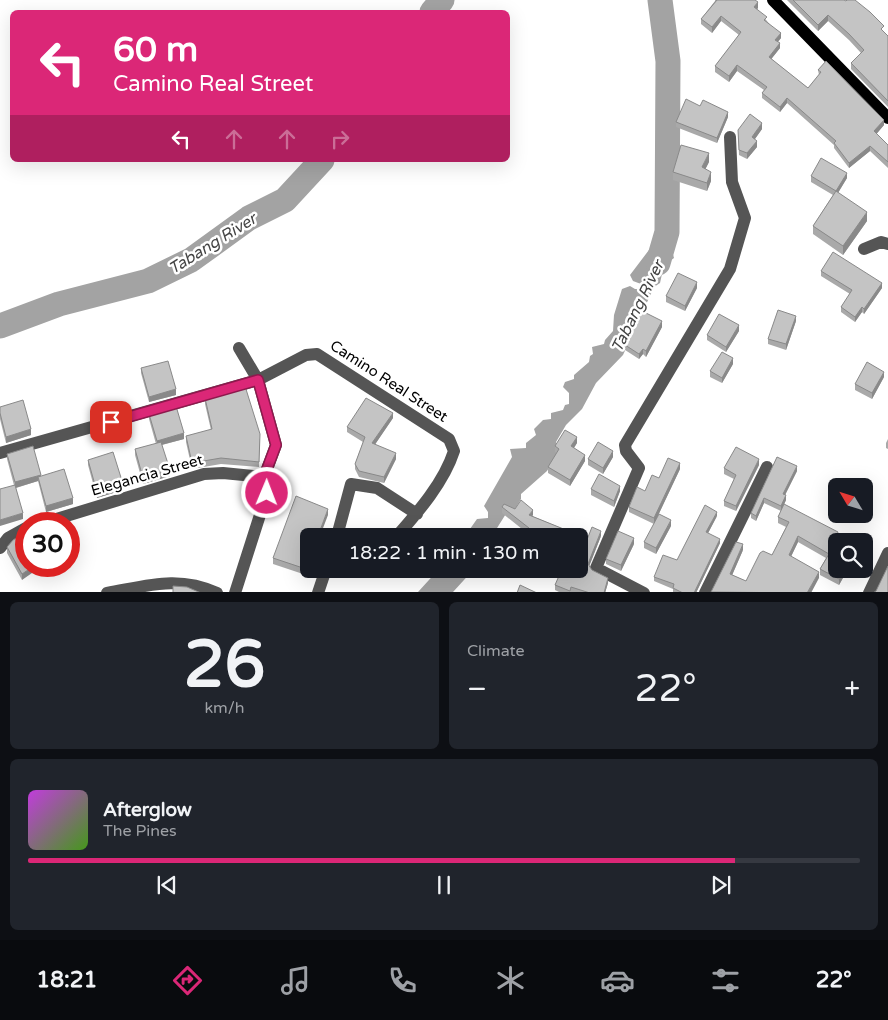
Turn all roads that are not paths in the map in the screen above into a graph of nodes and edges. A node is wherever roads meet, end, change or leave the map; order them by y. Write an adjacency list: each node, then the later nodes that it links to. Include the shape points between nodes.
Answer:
1 (773, 0): 2 (main road)
2 (888, 118)
3 (730, 138): 23 (street, via 732,182 745,218 730,269 625,445 626,452 639,468 596,568)
4 (888, 244): 5 (street, via 880,242)
5 (864, 249)
6 (239, 348): 7 (street)
7 (258, 380): 8 (street, Camino Real Street); 10 (street, via 276,445); 12 (street, Camino Real Street, via 306,355 316,354 449,439 454,451 450,464)
8 (0, 453)
9 (767, 467): 24 (street)
10 (264, 477): 11 (street, Elegancia Street, via 204,474); 21 (street, via 267,493)
11 (79, 512)
12 (416, 514): 13 (street, via 377,488 351,484); 14 (street, Camino Real Street)
13 (338, 528)
14 (404, 528)
15 (15, 534): 16 (street)
16 (0, 548)
17 (888, 553): 25 (street)
18 (323, 578): 22 (street)
19 (107, 592): 20 (street, via 173,581 200,584)
20 (217, 592)
21 (235, 592)
22 (318, 592)
23 (644, 592)
24 (705, 592)
25 (869, 592)

